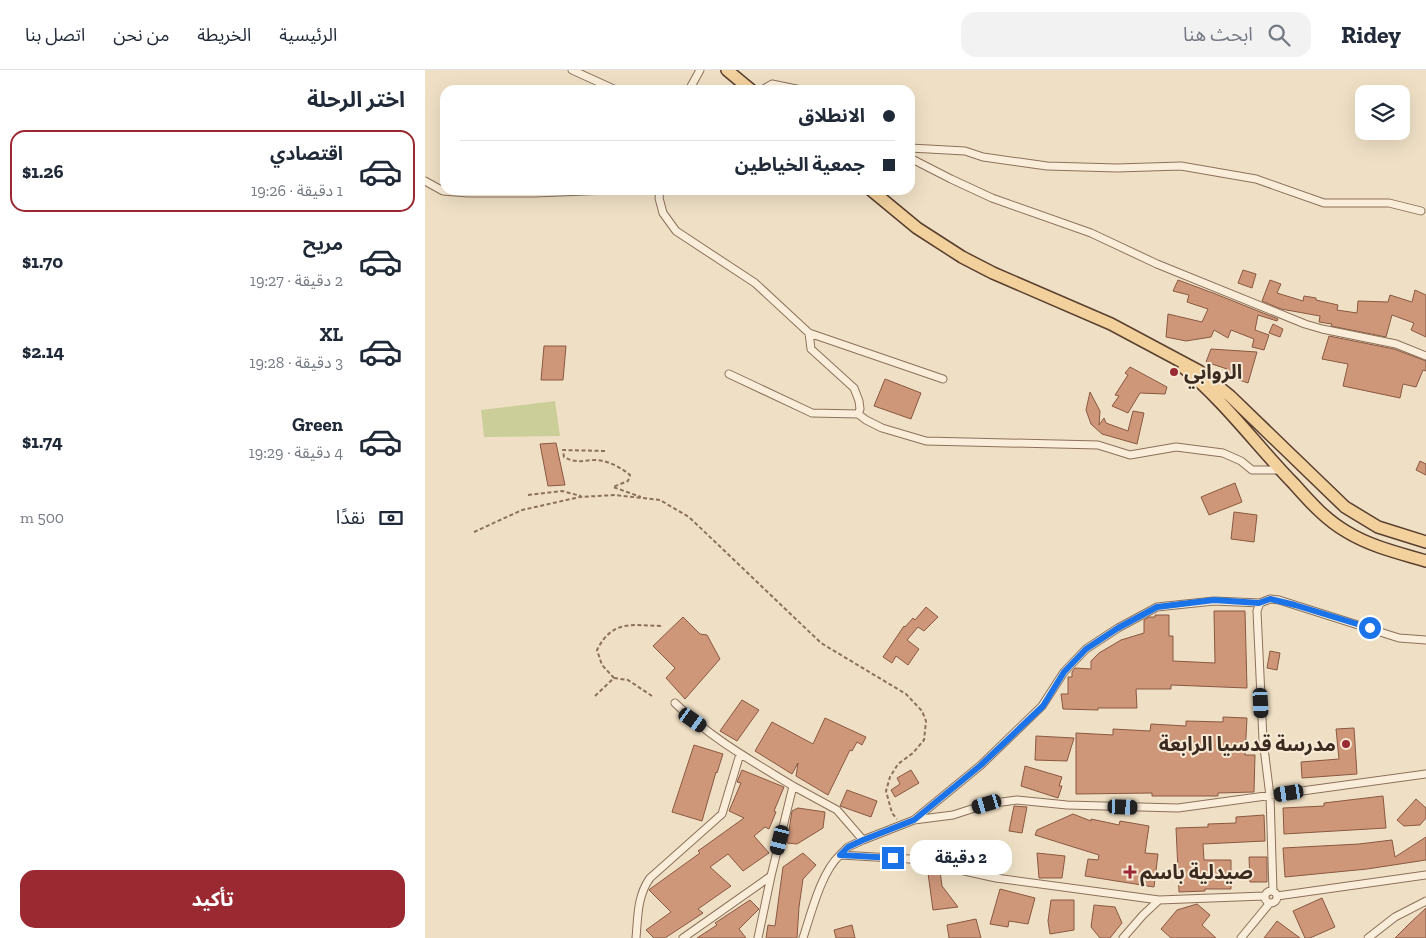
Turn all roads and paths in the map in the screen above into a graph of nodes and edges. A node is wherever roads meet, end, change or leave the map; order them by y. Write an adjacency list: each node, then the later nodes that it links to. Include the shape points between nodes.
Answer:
1 (572, 70): 4 (street)
2 (701, 70): 5 (street)
3 (727, 70): 6 (main road)
4 (605, 85)
5 (692, 85)
6 (745, 85)
7 (915, 148): 13 (street, via 965,151 983,157 1047,166 1181,166 1256,179 1324,203 1389,203)
8 (915, 161): 16 (street, via 992,198 1091,233 1157,264 1305,324 1396,344)
9 (425, 182): 10 (street)
10 (440, 190)
11 (659, 195): 14 (street, via 663,213 676,231 755,283)
12 (877, 195): 15 (main road, via 917,228 962,257 1111,324)
13 (1421, 210)
14 (809, 333): 18 (street); 19 (street, via 811,349 854,388 859,400)
15 (1169, 356): 21 (main road, via 1216,398); 26 (main road, via 1199,371 1230,396 1345,507 1378,527)
16 (1426, 356)
17 (729, 374): 19 (street, via 812,413)
18 (943, 379)
19 (858, 414): 21 (street, via 882,428 926,441 1098,445 1130,454 1176,447 1223,453 1253,470)
20 (605, 452): 24 (path, via 563,450 564,457 571,462 597,460 620,467 630,475 628,481 613,487)
21 (1281, 470): 27 (main road, via 1319,511 1348,533 1377,547)
22 (528, 494): 23 (path, via 562,491)
23 (584, 496): 24 (path, via 615,494); 25 (path, via 522,510)
24 (645, 498): 40 (path, via 660,500 689,517 821,643 906,694 922,711 927,721 924,740 898,764 886,791 892,813)
25 (474, 532)
26 (1426, 542)
27 (1426, 561)
28 (1259, 603): 30 (street, via 1279,600 1399,638); 38 (street, via 1263,740); 39 (street, via 1214,600 1157,607 1118,628 1086,649 1064,672 1043,706 981,765)
29 (661, 626): 31 (path, via 613,628 603,639 597,650 602,665)
30 (1426, 640)
31 (614, 678): 32 (path); 33 (path, via 628,680)
32 (595, 696)
33 (652, 696)
34 (675, 703): 35 (street)
35 (740, 754): 37 (street); 50 (street, via 722,814 643,887)
36 (1426, 774): 38 (street)
37 (793, 786): 41 (street, via 837,810); 44 (street)
38 (1270, 796): 39 (street, via 1178,808 1067,805 1017,800 987,804 953,815); 45 (street)
39 (914, 820): 40 (street)
40 (902, 825): 41 (street)
41 (863, 840): 42 (street)
42 (840, 855): 47 (street, via 911,860 996,878); 53 (street, via 828,870)
43 (1426, 875): 45 (street)
44 (771, 876): 51 (street); 52 (street)
45 (1275, 894): 46 (street, via 1269,891); 49 (street, via 1277,900)
46 (1264, 896): 47 (street); 49 (street)
47 (1159, 900): 54 (street)
48 (1426, 901): 56 (street, via 1395,917)
49 (1269, 904): 55 (street)
50 (636, 938)
51 (683, 938)
52 (758, 938)
53 (803, 938)
54 (1123, 938)
55 (1241, 938)
56 (1368, 938)

